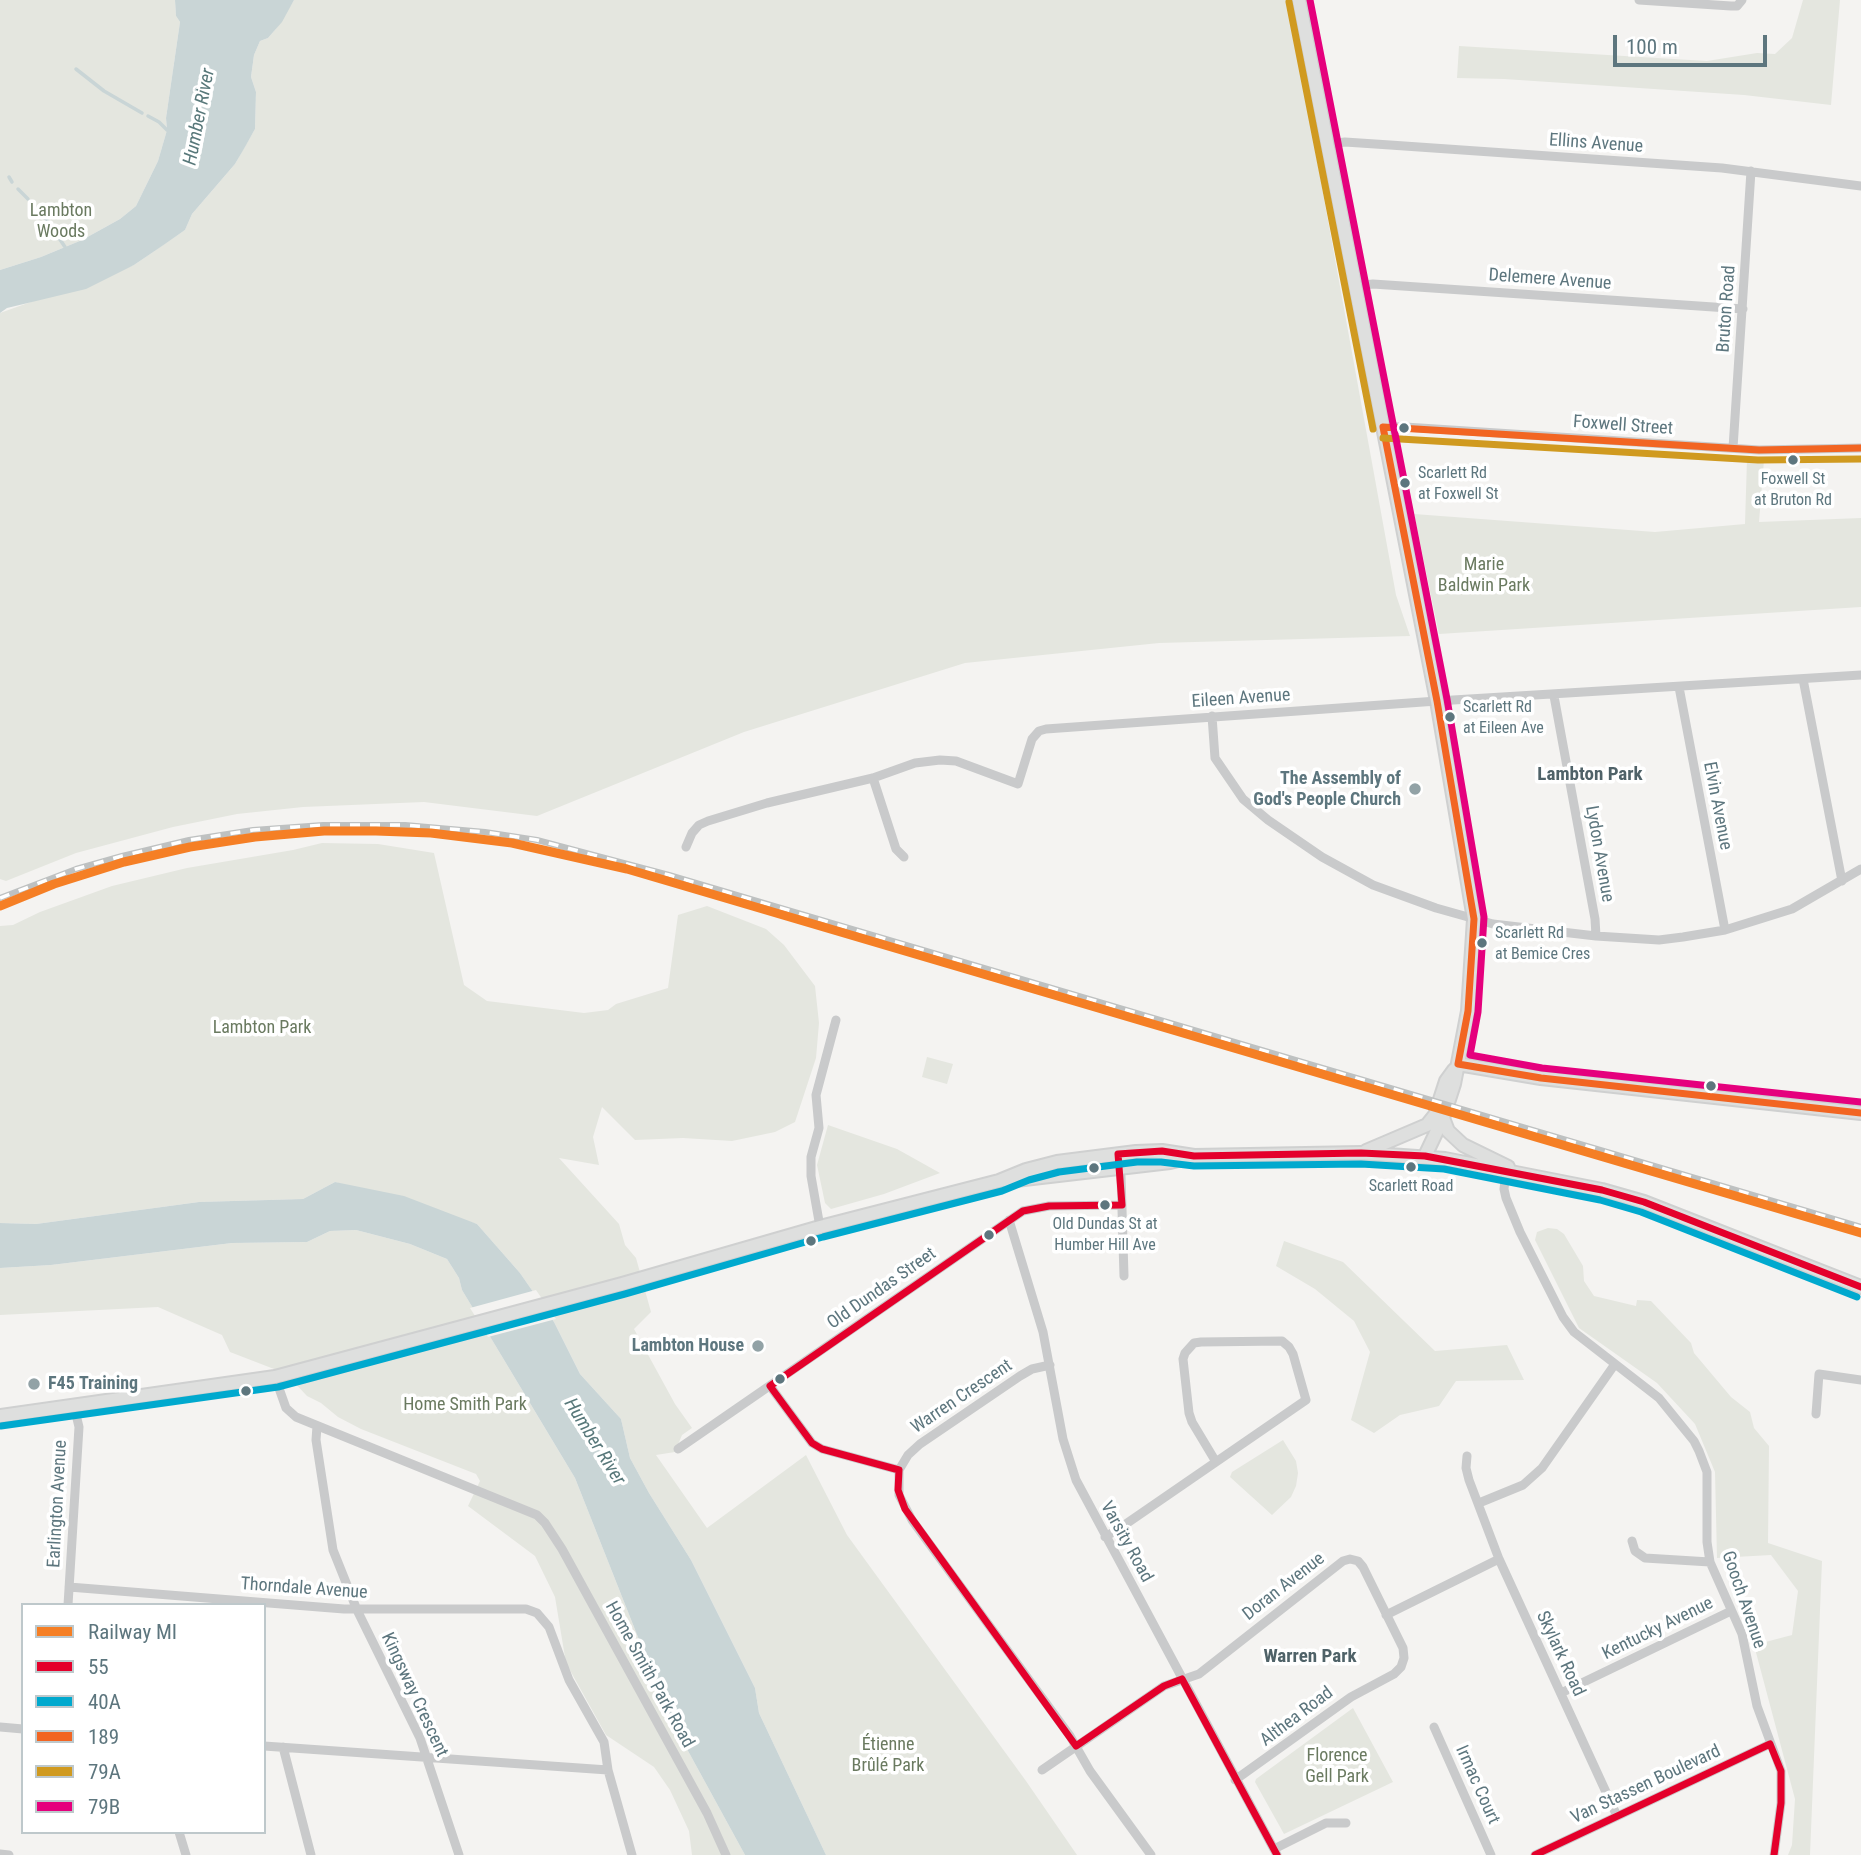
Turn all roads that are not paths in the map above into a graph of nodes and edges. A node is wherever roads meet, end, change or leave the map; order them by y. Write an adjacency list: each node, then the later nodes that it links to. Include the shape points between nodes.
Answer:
1 (1299, 0): 4 (main road)
2 (1639, 0): 3 (street, via 1731,6)
3 (1742, 0)
4 (1328, 144): 5 (street, Ellins Avenue); 7 (main road)
5 (1751, 171): 6 (street, Ellins Avenue); 8 (street, Bruton Road)
6 (1861, 186)
7 (1356, 286): 8 (street, Delemere Avenue); 9 (main road)
8 (1743, 309): 10 (street, Bruton Road)
9 (1383, 428): 10 (street, Foxwell Street); 16 (main road)
10 (1732, 448): 11 (street, Foxwell Street, via 1787,452)
11 (1861, 448)
12 (1861, 675): 13 (street, Eileen Avenue)
13 (1803, 679): 14 (street, Eileen Avenue); 22 (street)
14 (1679, 687): 15 (street, Eileen Avenue); 24 (street, Elvin Avenue)
15 (1554, 696): 16 (street, Eileen Avenue); 25 (street, Lydon Avenue)
16 (1437, 701): 17 (street, Eileen Avenue); 23 (main road)
17 (1212, 716): 18 (street, Eileen Avenue, via 1039,731 1032,739 1018,784 956,761 940,760 915,763); 23 (street, via 1215,758 1243,799 1268,821 1373,884)
18 (873, 778): 19 (street, Eileen Avenue, via 708,821 692,833); 20 (street, via 896,849)
19 (686, 847)
20 (904, 857)
21 (1861, 869): 22 (street)
22 (1842, 881): 24 (street, via 1792,909)
23 (1474, 919): 25 (street); 27 (main road, via 1468,1011)
24 (1725, 930): 25 (street, via 1659,940)
25 (1596, 936)
26 (836, 1020): 37 (street, via 816,1095 819,1128 811,1157)
27 (1458, 1063): 28 (main road, via 1541,1078); 29 (main road); 30 (main road, via 1427,1125)
28 (1861, 1113)
29 (1443, 1118): 31 (main road); 34 (main road, via 1448,1131 1463,1145)
30 (1361, 1153): 31 (main road); 32 (main road)
31 (1424, 1156): 33 (main road)
32 (1119, 1160): 35 (street); 37 (main road, via 1031,1180 999,1181)
33 (1506, 1171): 34 (main road); 40 (street, Gooch Avenue, via 1506,1198 1563,1317 1574,1332)
34 (1524, 1175): 39 (main road, via 1644,1202)
35 (1122, 1205): 36 (street, Old Dundas Street, via 1031,1208); 38 (street)
36 (1009, 1220): 41 (street, Varsity Road, via 1044,1332); 44 (street, Old Dundas Street)
37 (820, 1227): 42 (main road)
38 (1124, 1276)
39 (1861, 1287)
40 (1615, 1364): 53 (street, via 1536,1475); 57 (street, Gooch Avenue, via 1659,1398 1699,1451 1707,1472)
41 (1049, 1365): 52 (street, Warren Crescent, via 1020,1376 926,1439); 54 (street, Varsity Road, via 1076,1480)
42 (275, 1377): 45 (main road); 48 (street, via 291,1414)
43 (1861, 1380): 46 (street, via 1819,1374)
44 (770, 1386): 49 (street, Old Dundas Street); 52 (street, via 812,1443)
45 (74, 1406): 47 (main road); 58 (street, Earlington Avenue, via 79,1427)
46 (1816, 1414)
47 (0, 1416)
48 (317, 1426): 60 (street, Kingsway Crescent, via 332,1550); 86 (street, Home Smith Park Road, via 537,1515 562,1549)
49 (678, 1449)
50 (1467, 1456): 53 (street, Skylark Road, via 1466,1468)
51 (1216, 1462): 51 (street, via 1189,1413 1185,1353 1201,1342 1282,1341 1293,1354 1306,1401); 54 (street)
52 (899, 1470): 70 (street, via 898,1490 905,1508)
53 (1479, 1503): 56 (street, Skylark Road)
54 (1105, 1536): 63 (street, Varsity Road)
55 (1632, 1541): 57 (street, via 1645,1558)
56 (1499, 1559): 62 (street); 64 (street, Skylark Road)
57 (1710, 1562): 61 (street, Gooch Avenue)
58 (69, 1587): 59 (street, Earlington Avenue); 60 (street, Thorndale Avenue)
59 (68, 1603)
60 (357, 1610): 72 (street, Kingsway Crescent); 73 (street, Thorndale Avenue, via 526,1609 537,1613 549,1627 569,1680 604,1742)
61 (1731, 1611): 64 (street, Kentucky Avenue); 68 (street, Gooch Avenue, via 1742,1634)
62 (1386, 1615): 63 (street, Doran Avenue, via 1362,1565 1345,1560 1199,1674); 75 (street, Althea Road, via 1403,1648 1399,1670 1350,1697)
63 (1182, 1679): 70 (street, via 1164,1686); 75 (street, Varsity Road)
64 (1561, 1693): 76 (street, Skylark Road)
65 (0, 1727): 67 (street)
66 (1434, 1727): 88 (street, Irmac Court)
67 (21, 1728)
68 (1770, 1744): 76 (street, Van Stassen Boulevard); 90 (street, Gooch Avenue, via 1781,1771)
69 (266, 1746): 71 (street)
70 (1076, 1746): 74 (street); 87 (street)
71 (283, 1747): 72 (street); 83 (street)
72 (427, 1757): 73 (street); 84 (street, Kingsway Crescent)
73 (608, 1770): 85 (street)
74 (1042, 1770)
75 (1235, 1780): 79 (street, Varsity Road)
76 (1617, 1816): 89 (street, Van Stassen Boulevard)
77 (1346, 1823): 79 (street, via 1326,1823)
78 (180, 1834): 82 (street)
79 (1275, 1852)
80 (0, 1854): 81 (street)
81 (9, 1855)
82 (186, 1855)
83 (311, 1855)
84 (459, 1855)
85 (632, 1855)
86 (726, 1855)
87 (1151, 1855)
88 (1491, 1855)
89 (1535, 1855)
90 (1774, 1855)

